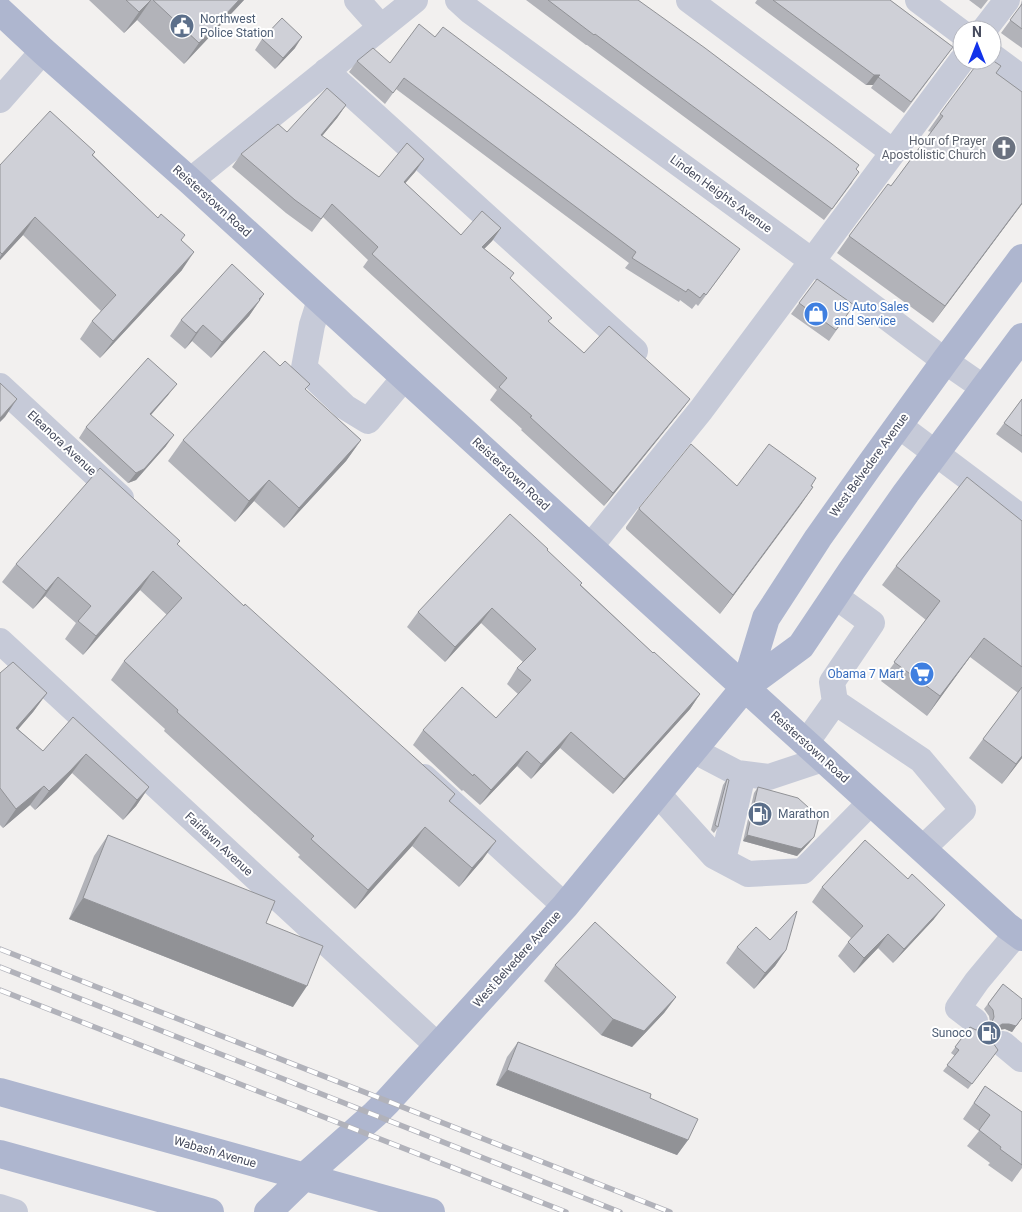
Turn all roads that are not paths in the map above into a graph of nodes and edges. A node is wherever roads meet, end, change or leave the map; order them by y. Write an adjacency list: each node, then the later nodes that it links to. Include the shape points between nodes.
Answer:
1 (356, 0): 10 (street)
2 (414, 0): 10 (street)
3 (458, 0): 20 (street, Linden Heights Avenue)
4 (689, 0): 17 (street)
5 (918, 0): 9 (street)
6 (1007, 0): 8 (street)
7 (0, 11): 11 (main road, Reisterstown Road)
8 (992, 20)
9 (952, 26)
10 (380, 27): 14 (street)
11 (43, 51): 16 (street); 18 (main road, Reisterstown Road)
12 (1002, 63): 15 (street)
13 (954, 70): 17 (street)
14 (326, 71): 18 (street); 24 (street)
15 (1022, 78)
16 (0, 100)
17 (893, 152): 20 (street)
18 (190, 181): 21 (main road, Reisterstown Road)
19 (1022, 258): 23 (main road, West Belvedere Avenue)
20 (812, 261): 23 (street, Linden Heights Avenue); 32 (street, via 693,404)
21 (320, 300): 25 (main road, Reisterstown Road); 25 (street, via 304,368 345,407 368,421)
22 (1022, 337): 27 (main road, West Belvedere Avenue)
23 (945, 361): 27 (street, Linden Heights Avenue); 28 (main road, West Belvedere Avenue)
24 (649, 364)
25 (405, 377): 32 (main road, Reisterstown Road)
26 (0, 386): 30 (street, Eleanora Avenue)
27 (984, 388): 29 (main road, West Belvedere Avenue)
28 (898, 425): 29 (street); 35 (main road, West Belvedere Avenue, via 766,618)
29 (936, 453): 31 (street); 33 (main road, West Belvedere Avenue)
30 (139, 514)
31 (1022, 518)
32 (590, 547): 35 (main road, Reisterstown Road)
33 (835, 596): 35 (main road, West Belvedere Avenue, via 801,646); 36 (street, via 872,623 832,682)
34 (0, 641): 48 (street, Fairlawn Avenue)
35 (745, 687): 37 (main road, West Belvedere Avenue); 38 (main road, Reisterstown Road)
36 (835, 702): 38 (street); 43 (street, via 921,760 962,810)
37 (693, 750): 40 (street); 41 (main road, West Belvedere Avenue)
38 (814, 751): 40 (street, via 769,777); 42 (main road, Reisterstown Road)
39 (404, 758): 45 (street)
40 (743, 774): 44 (street)
41 (658, 794): 44 (street, via 714,856); 45 (main road, West Belvedere Avenue)
42 (871, 802): 43 (main road, Reisterstown Road); 44 (street, via 803,871 748,874)
43 (922, 849): 46 (main road, Reisterstown Road)
44 (723, 860)
45 (565, 906): 48 (main road, West Belvedere Avenue)
46 (1020, 935): 47 (street, via 977,981 958,1008)
47 (975, 1021)
48 (438, 1046): 51 (main road, West Belvedere Avenue, via 375,1114)
49 (0, 1092): 51 (main road, Wabash Avenue)
50 (0, 1154): 54 (main road)
51 (304, 1177): 55 (main road, West Belvedere Avenue); 56 (main road, Wabash Avenue)
52 (0, 1207): 53 (street)
53 (15, 1212)
54 (210, 1212)
55 (268, 1212)
56 (431, 1212)

